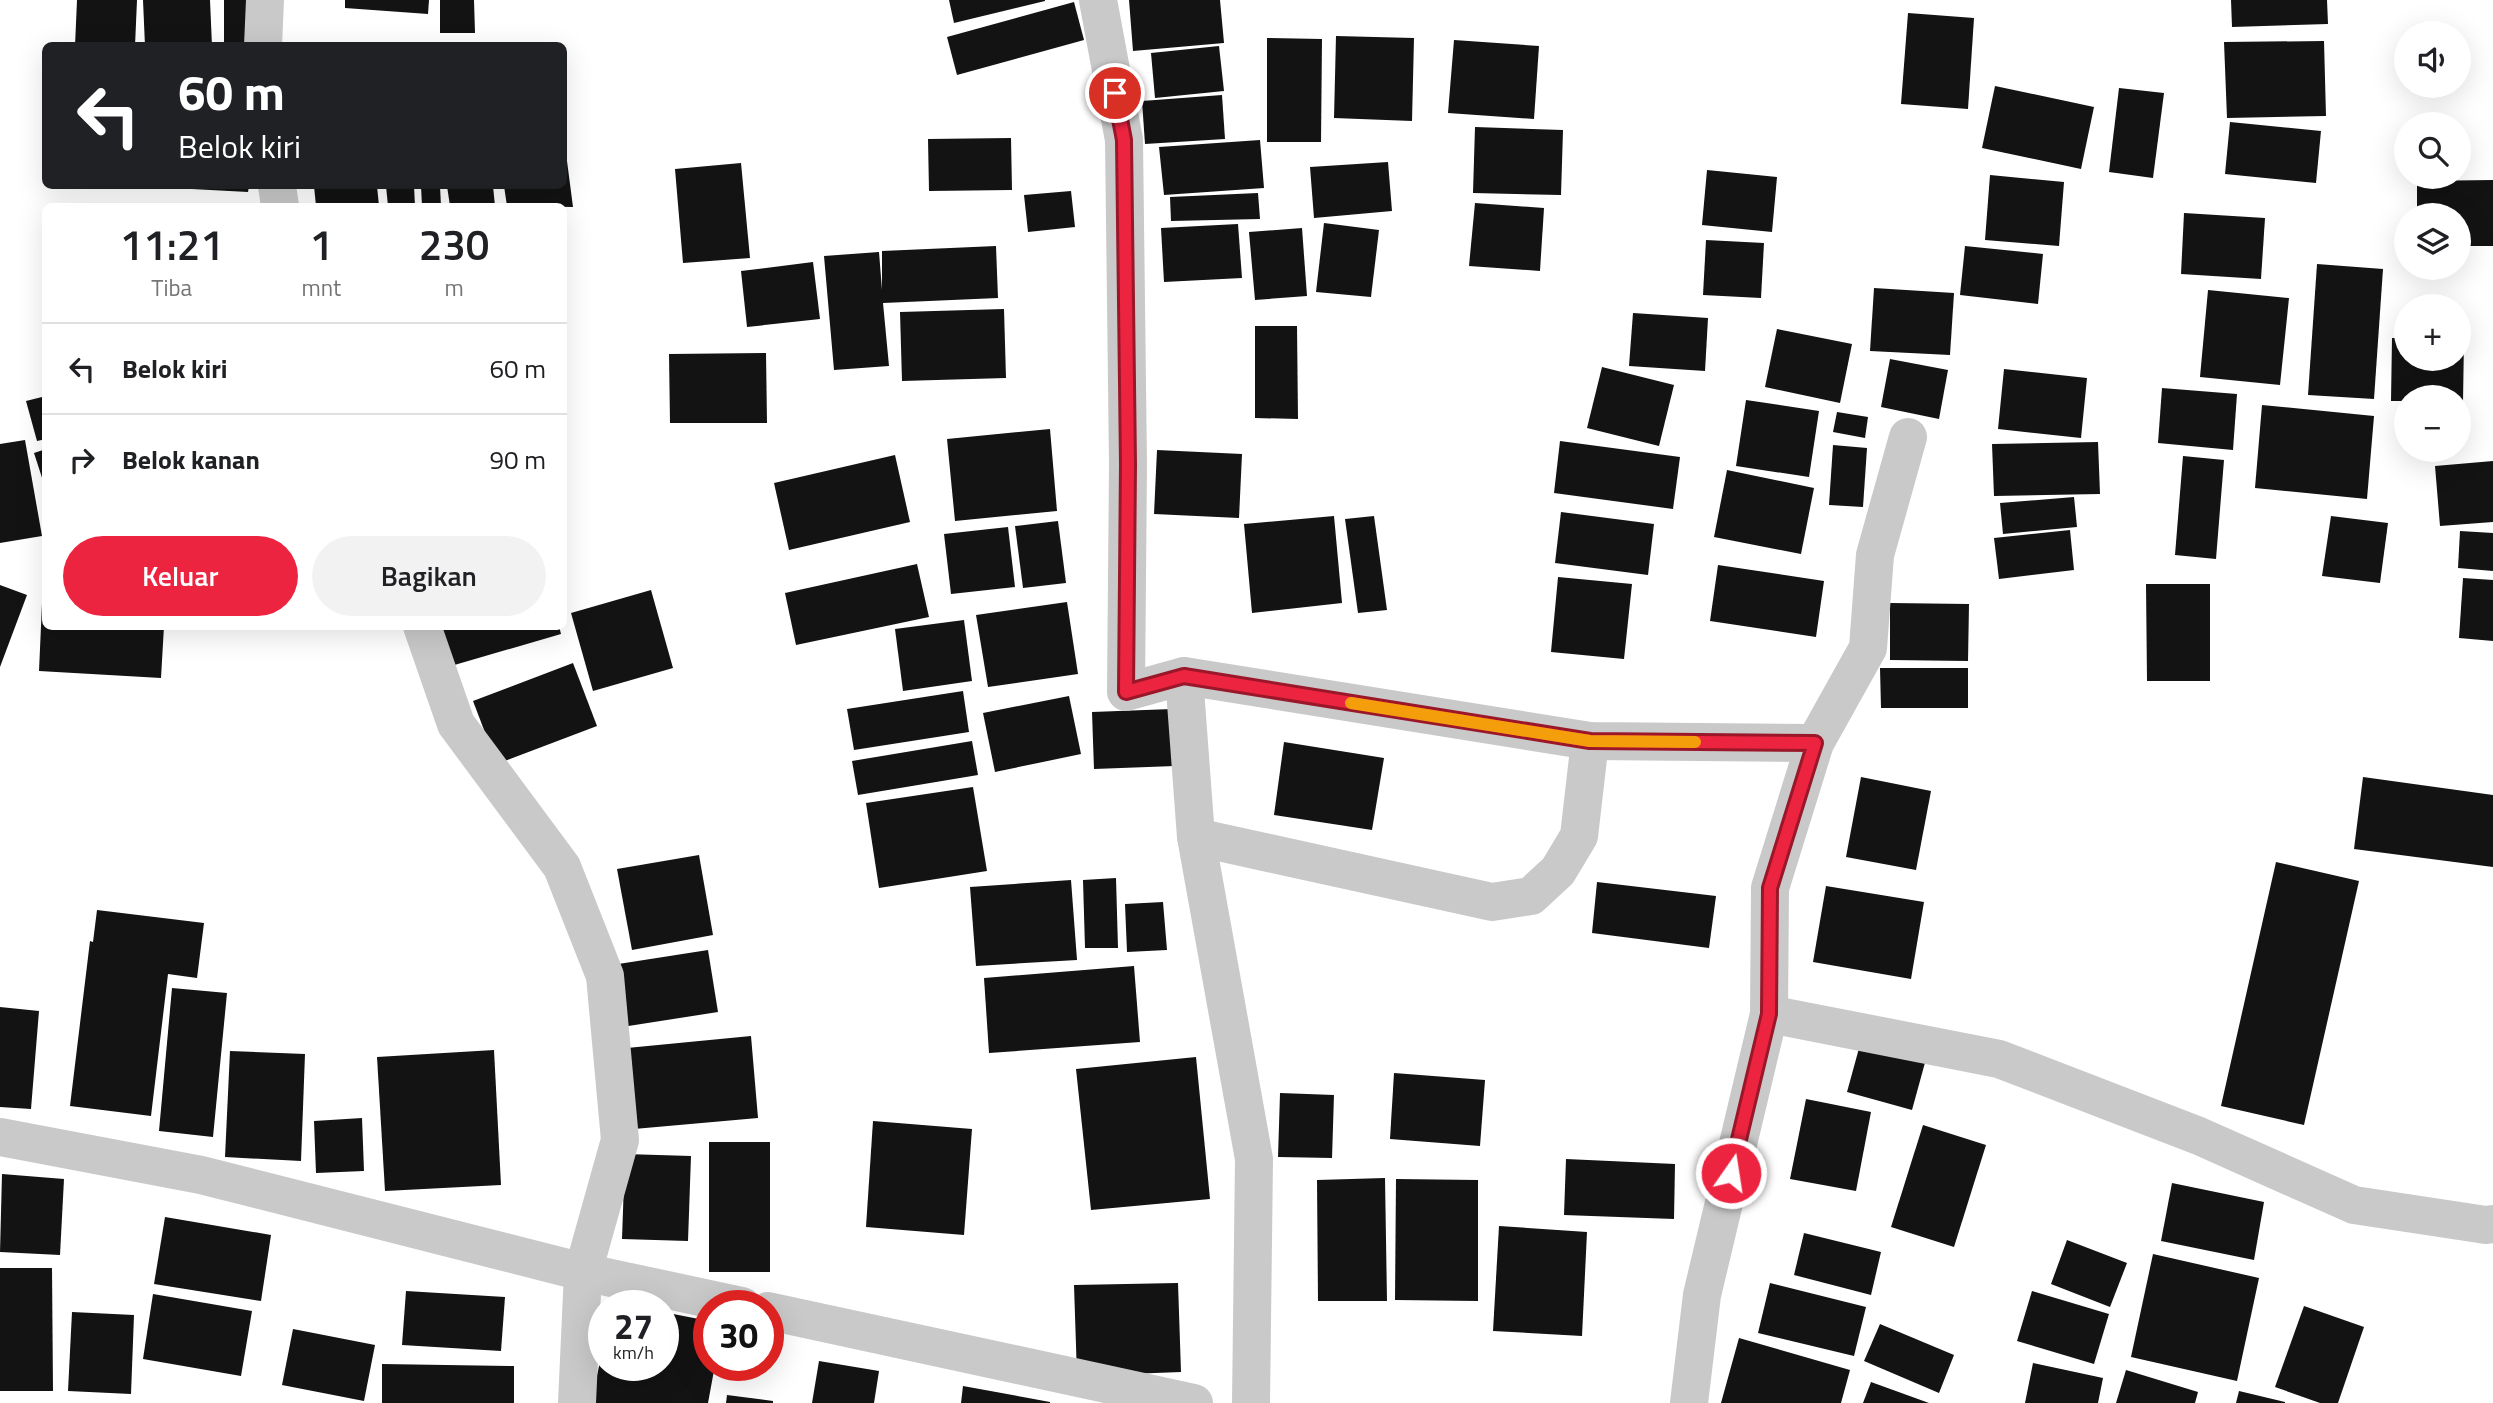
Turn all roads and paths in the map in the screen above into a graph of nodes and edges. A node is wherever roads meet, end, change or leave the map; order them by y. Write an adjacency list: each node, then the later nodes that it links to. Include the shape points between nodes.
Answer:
1 (265, 0): 3 (street)
2 (1098, 0): 6 (street, via 1124,140 1126,692)
3 (263, 42)
4 (1908, 437): 8 (street, via 1875,555 1868,648)
5 (423, 630): 13 (street, via 456,724 562,867 605,976 620,1140)
6 (1184, 676): 7 (street); 9 (street)
7 (1590, 741): 8 (street); 9 (street, via 1579,836 1558,871 1531,896 1492,902)
8 (1815, 743): 10 (street, via 1770,888)
9 (1196, 837): 18 (street, via 1254,1159)
10 (1769, 1014): 12 (street, via 1998,1059 2199,1136 2354,1205); 19 (street, via 1702,1295)
11 (0, 1137): 13 (street, via 201,1175)
12 (2493, 1224)
13 (583, 1272): 14 (street); 16 (street)
14 (693, 1296)
15 (784, 1314): 17 (street)
16 (577, 1403)
17 (1194, 1403)
18 (1251, 1403)
19 (1689, 1403)

